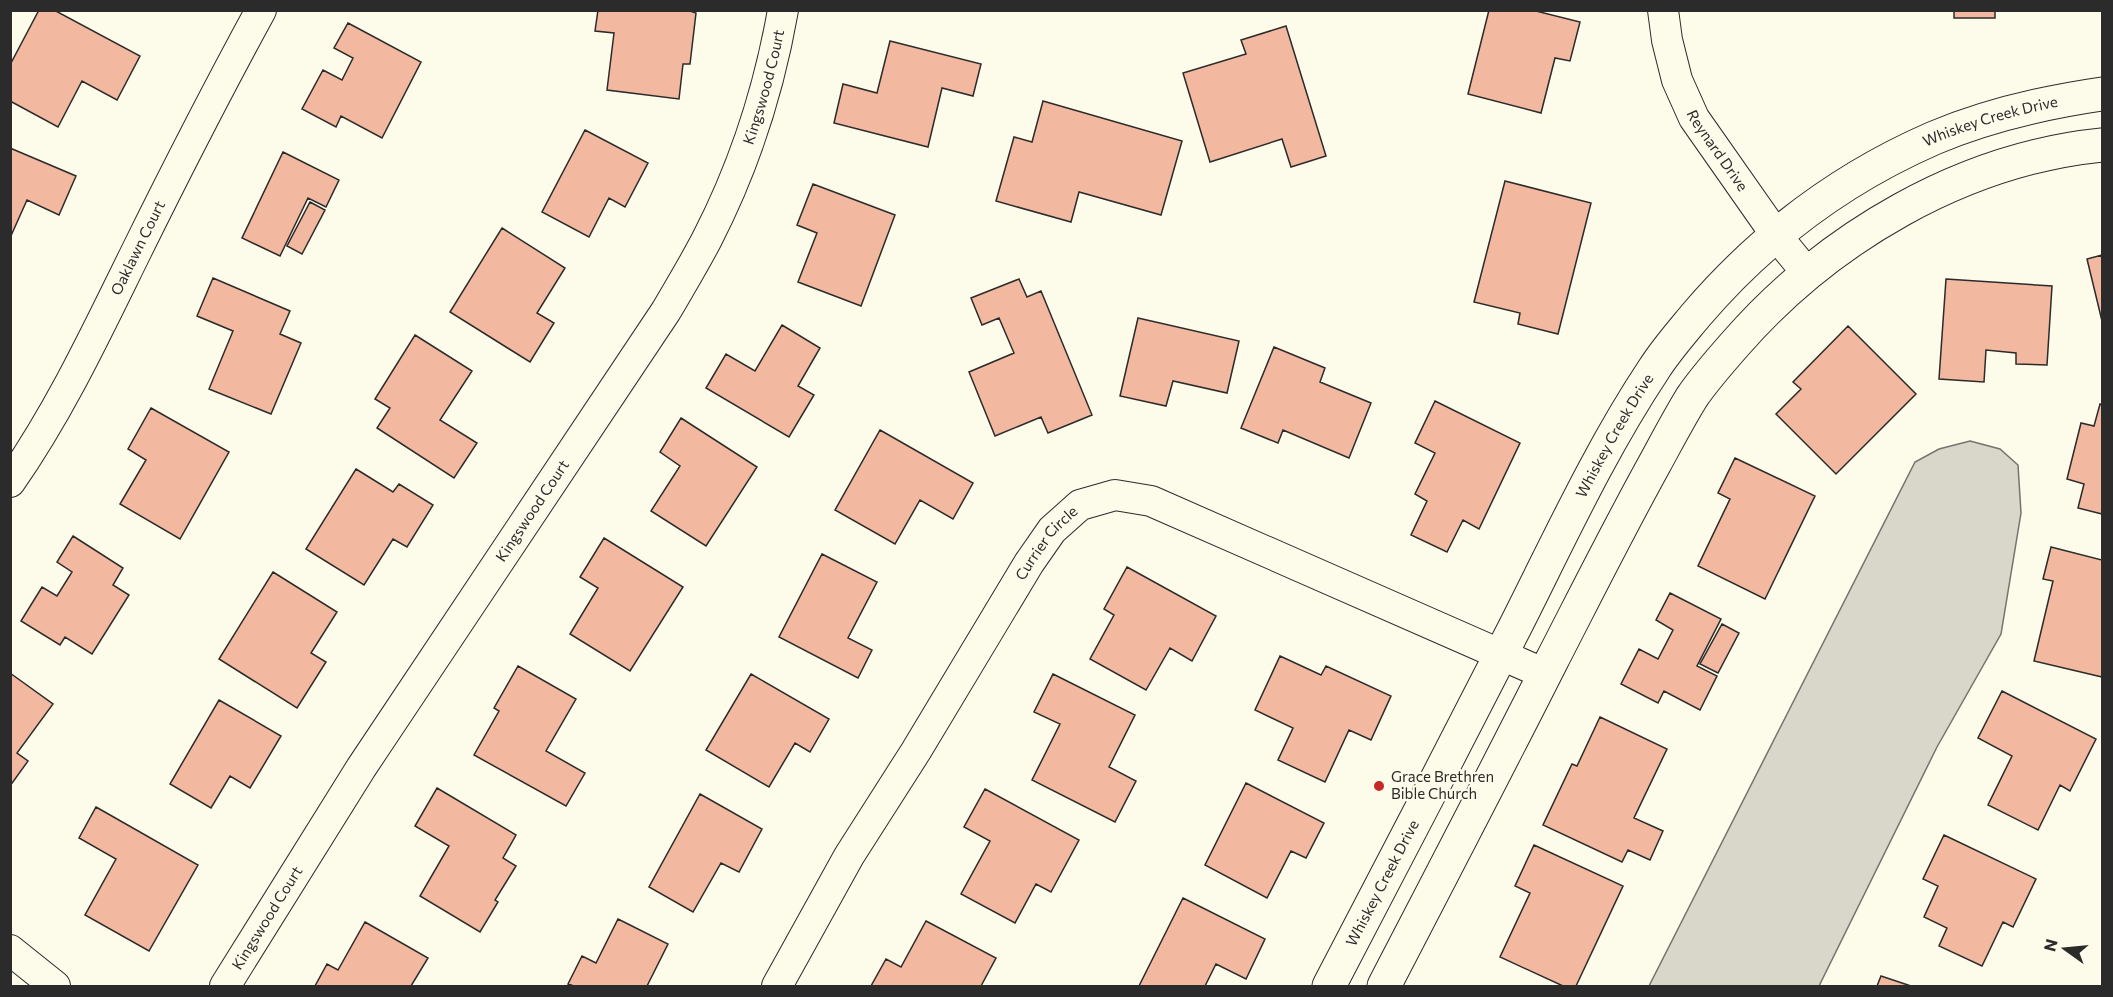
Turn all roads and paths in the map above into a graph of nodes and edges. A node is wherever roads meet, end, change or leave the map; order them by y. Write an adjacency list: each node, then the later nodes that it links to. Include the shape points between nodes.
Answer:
1 (261, 10): 8 (street, Oaklawn Court, via 205,113 75,378)
2 (783, 10): 13 (street, Kingswood Court, via 776,53 739,168 707,239 666,311 361,768)
3 (1663, 10): 6 (street, Reynard Drive, via 1677,80 1694,118)
4 (2103, 94): 6 (street, Whiskey Creek Drive, via 2048,104 1935,138 1843,186)
5 (2103, 145): 7 (street, via 2014,162 1978,174 1909,206 1843,245)
6 (1776, 235): 7 (street, Reynard Drive); 9 (street, Whiskey Creek Drive, via 1723,284 1654,368 1599,463)
7 (1807, 273): 10 (street, via 1760,316 1692,398 1618,530)
8 (10, 482)
9 (1501, 654): 10 (street, Currier Circle); 14 (street, Currier Circle, via 1151,501 1115,495 1080,505 1052,530 1029,563 849,856); 15 (street, Whiskey Creek Drive)
10 (1545, 674): 16 (street)
11 (10, 950): 12 (street)
12 (55, 987)
13 (225, 987)
14 (777, 987)
15 (1329, 987)
16 (1384, 987)

